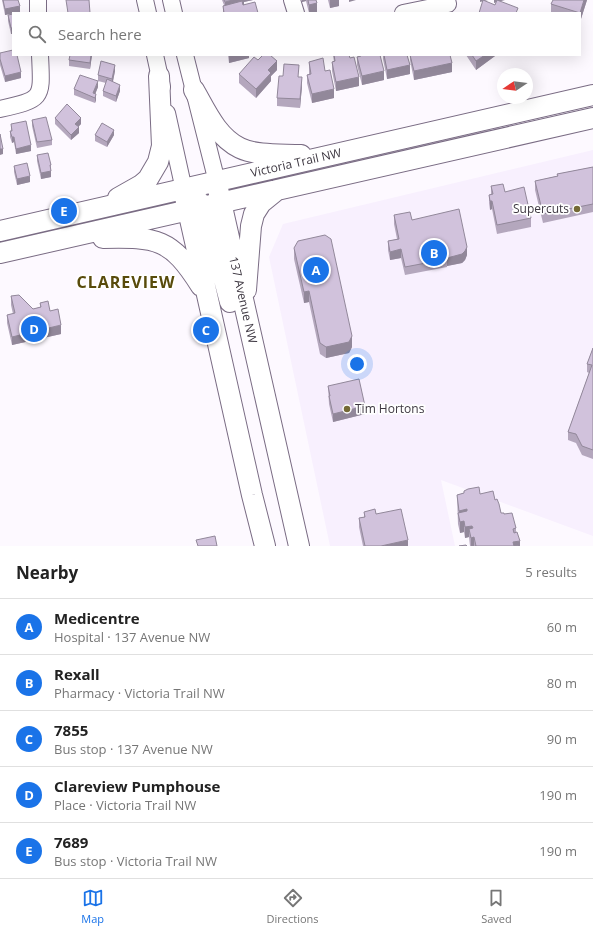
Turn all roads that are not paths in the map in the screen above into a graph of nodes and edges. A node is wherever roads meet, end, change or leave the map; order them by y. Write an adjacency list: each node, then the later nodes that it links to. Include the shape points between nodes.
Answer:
1 (38, 0): 6 (street)
2 (145, 0): 7 (street)
3 (171, 0): 8 (street)
4 (292, 0): 9 (street)
5 (447, 2): 10 (street)
6 (38, 12)
7 (148, 12)
8 (174, 12)
9 (296, 12)
10 (407, 12)
11 (40, 56): 17 (street, via 41,84 37,96 26,103)
12 (156, 56): 14 (street)
13 (185, 56): 15 (street, 137 Avenue NW)
14 (159, 76): 22 (street); 25 (main road, via 162,146 158,162 148,179)
15 (194, 90): 19 (main road, via 215,126 231,143 267,154); 20 (street, 137 Avenue NW)
16 (593, 95): 19 (main road, Victoria Trail NW)
17 (0, 109)
18 (593, 118): 21 (main road, Victoria Trail NW)
19 (325, 157): 20 (main road, Victoria Trail NW)
20 (217, 182): 22 (main road, Victoria Trail NW); 23 (main road, 137 Avenue NW)
21 (279, 189): 23 (main road, Victoria Trail NW); 30 (main road, via 262,203 254,214)
22 (184, 190): 24 (main road, via 199,199); 25 (main road, Victoria Trail NW)
23 (221, 202): 24 (main road, Victoria Trail NW); 30 (main road, 137 Avenue NW)
24 (195, 208): 27 (main road, Victoria Trail NW); 29 (main road); 31 (main road)
25 (97, 210): 26 (main road, Victoria Trail NW)
26 (0, 232)
27 (59, 240): 28 (main road, Victoria Trail NW); 29 (main road, via 136,238 159,242 172,249 187,265)
28 (0, 253)
29 (208, 296): 32 (main road)
30 (245, 310): 31 (main road, 137 Avenue NW)
31 (275, 441): 33 (main road, 137 Avenue NW)
32 (265, 546)
33 (299, 546)

